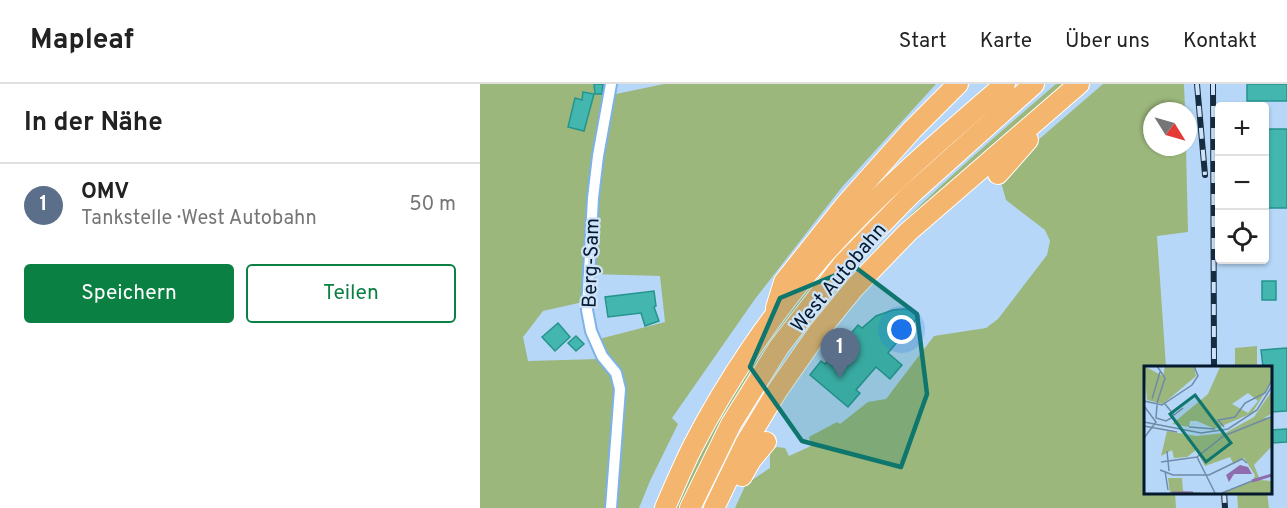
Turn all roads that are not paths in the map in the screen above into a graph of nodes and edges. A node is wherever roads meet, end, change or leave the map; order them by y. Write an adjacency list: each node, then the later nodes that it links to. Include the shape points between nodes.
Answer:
1 (611, 84): 10 (street, Berg-Sam, via 593,198 587,310 591,331 616,373 620,389)
2 (958, 84): 8 (highway, via 854,195 783,282)
3 (1005, 84): 8 (highway, West Autobahn, via 868,207)
4 (1035, 84): 12 (highway, West Autobahn, via 910,195 843,264 773,357 731,424)
5 (1079, 84): 6 (highway)
6 (1048, 112): 7 (highway); 13 (highway, via 908,232 854,288 777,391 745,444)
7 (998, 174)
8 (774, 316): 11 (highway, West Autobahn, via 693,446)
9 (766, 442): 14 (highway, via 751,460)
10 (611, 508)
11 (665, 508)
12 (690, 508)
13 (714, 508)
14 (726, 508)

